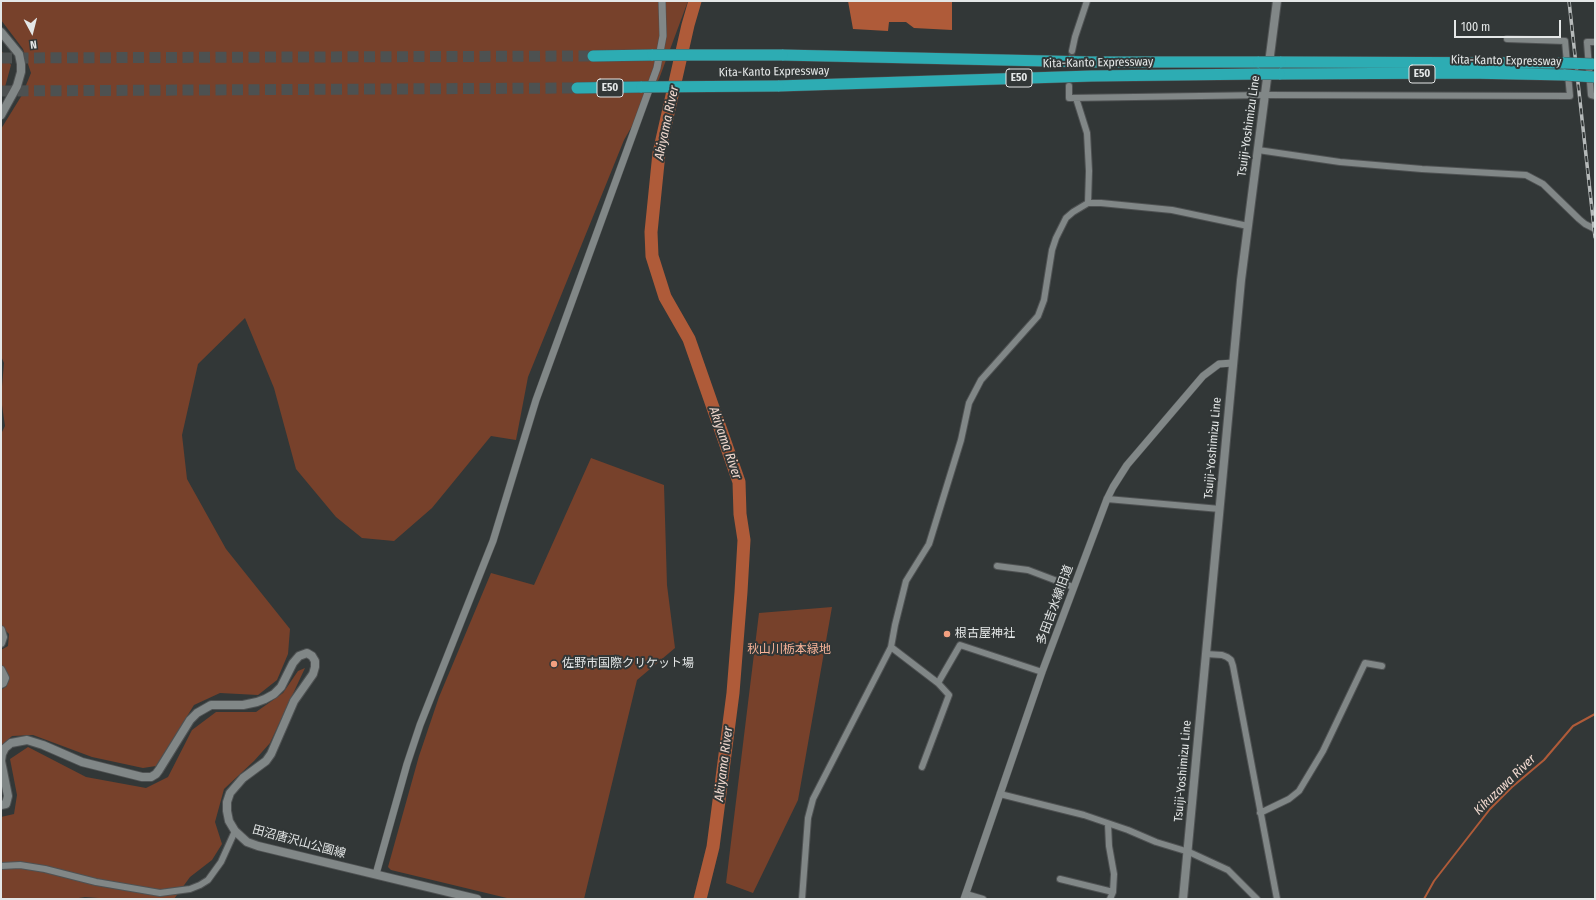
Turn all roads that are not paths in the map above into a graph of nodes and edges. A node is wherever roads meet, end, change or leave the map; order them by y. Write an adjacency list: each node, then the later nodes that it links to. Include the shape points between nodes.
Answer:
1 (662, 1): 43 (street, via 663,36 657,68 536,400 493,541 420,725)
2 (1087, 1): 7 (street)
3 (1277, 1): 13 (main road, Tsuiji-Yoshimizu Line)
4 (1, 32): 16 (main road, via 19,54 21,72 17,86)
5 (1507, 39): 13 (street, via 1565,41 1570,96)
6 (1595, 42): 14 (street, via 1586,42 1591,95)
7 (1072, 51)
8 (593, 56): 9 (highway, Kita-Kanto Expressway / E50, bridge, via 782,55 1091,62)
9 (1594, 64)
10 (1595, 77): 12 (highway, Kita-Kanto Expressway / E50, bridge, via 1260,74 1092,76 778,86)
11 (1069, 86): 15 (street, via 1069,98)
12 (577, 88)
13 (1266, 95): 15 (street); 17 (main road, Tsuiji-Yoshimizu Line)
14 (1595, 96)
15 (1076, 98): 18 (street, via 1087,133)
16 (1, 115)
17 (1258, 150): 19 (main road, Tsuiji-Yoshimizu Line); 20 (street, via 1340,162 1526,175 1543,184 1578,219)
18 (1088, 204): 19 (street, via 1123,204 1172,210); 28 (street, via 1066,218 1056,238 1044,300 1038,316 981,380 969,403 961,440 928,544 906,581)
19 (1248, 226): 21 (main road, Tsuiji-Yoshimizu Line, via 1240,280)
20 (1595, 229)
21 (1233, 363): 22 (street, 多田吉水線旧道, via 1219,364 1203,376 1127,464); 23 (main road, Tsuiji-Yoshimizu Line)
22 (1107, 500): 23 (street); 25 (street, 多田吉水線旧道)
23 (1220, 509): 29 (main road, Tsuiji-Yoshimizu Line)
24 (997, 566): 25 (street, via 1028,570)
25 (1073, 587): 32 (street, 多田吉水線旧道)
26 (1, 630): 27 (main road)
27 (1, 643)
28 (891, 648): 33 (street); 48 (street, via 813,799 808,818)
29 (1206, 654): 38 (street, via 1222,655 1231,660); 41 (main road, Tsuiji-Yoshimizu Line)
30 (1382, 666): 38 (street, via 1364,663 1323,751 1299,792)
31 (1, 670): 34 (main road, via 4,678)
32 (1042, 672): 33 (street, via 960,645); 36 (street, 多田吉水線旧道)
33 (938, 683): 35 (street, via 949,695)
34 (1, 684)
35 (922, 767)
36 (1000, 794): 39 (street); 46 (street, 多田吉水線旧道)
37 (1, 805): 40 (main road, 田沼唐沢山公園線, via 6,804 8,796 2,754 10,743 27,740 82,762 151,777 159,770 197,713 210,705 243,705 265,699 280,687 299,656 307,653 315,661 313,674 288,712 271,754 230,793 227,811 229,822)
38 (1260, 813): 53 (street)
39 (1108, 824): 41 (street); 45 (street, via 1114,874)
40 (235, 831): 42 (street, via 221,862 208,880 190,889 160,893 96,882 45,869); 43 (main road, 田沼唐沢山公園線, via 247,842 258,846)
41 (1188, 851): 51 (main road, Tsuiji-Yoshimizu Line); 52 (street, via 1228,870)
42 (1, 866)
43 (376, 874): 47 (main road, 田沼唐沢山公園線)
44 (1060, 879): 45 (street)
45 (1113, 892): 50 (street)
46 (965, 897): 49 (street)
47 (477, 899)
48 (802, 899)
49 (983, 899)
50 (1110, 899)
51 (1183, 899)
52 (1257, 899)
53 (1277, 899)

